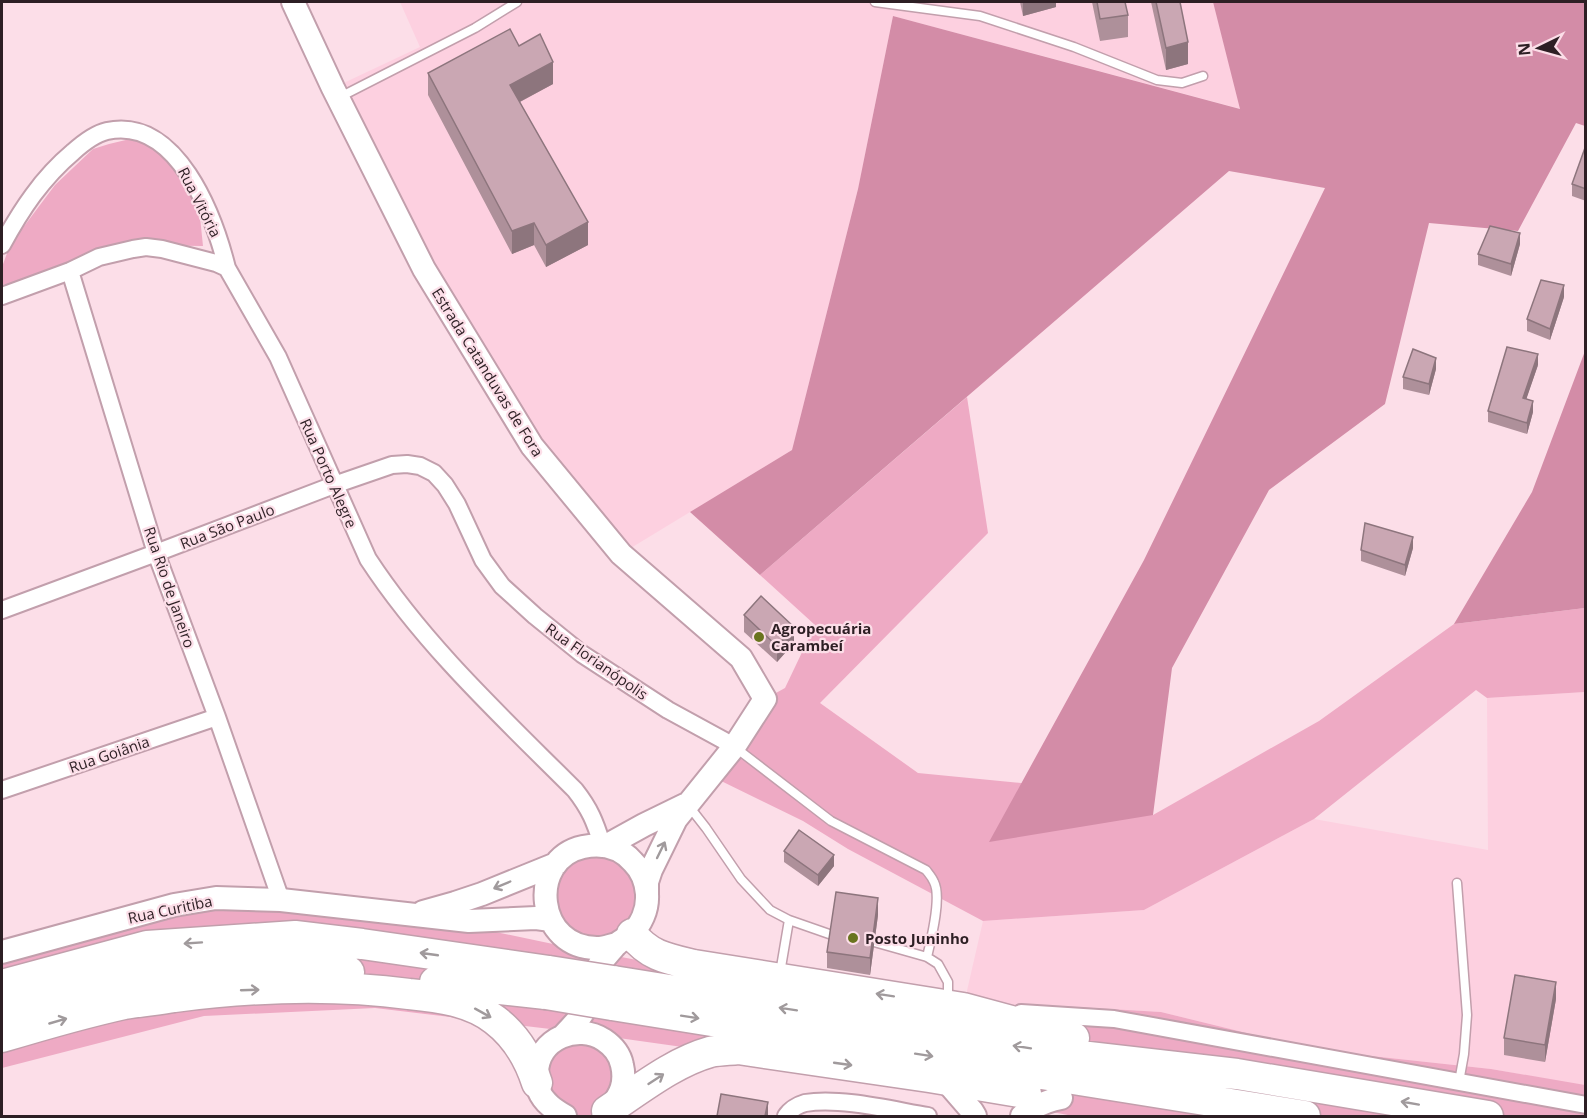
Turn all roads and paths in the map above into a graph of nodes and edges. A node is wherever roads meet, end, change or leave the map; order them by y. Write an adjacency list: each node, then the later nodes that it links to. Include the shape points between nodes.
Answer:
1 (293, 2): 5 (main road, Estrada Catanduvas de Fora)
2 (517, 2): 5 (lane, via 475,28)
3 (875, 2): 4 (lane, via 980,16 1157,80 1182,83)
4 (1203, 76)
5 (338, 98): 15 (main road, Estrada Catanduvas de Fora, via 424,269 532,446 621,554 741,658 765,699)
6 (2, 245): 7 (street, Rua Vitória, via 17,217 61,162 85,141 107,131 130,130 152,137 184,166 208,212)
7 (227, 268): 8 (street, via 146,248 99,257); 11 (street, Rua Porto Alegre, via 278,357)
8 (70, 271): 9 (street); 12 (street, Rua Rio de Janeiro)
9 (2, 296)
10 (420, 466): 11 (street, Rua São Paulo, via 392,465); 15 (street, Rua Florianópolis, via 445,485 458,504 483,560 502,586 535,616 591,660)
11 (334, 485): 12 (street, Rua São Paulo); 18 (street, Rua Porto Alegre, via 368,559 387,588 457,673 574,790 586,805)
12 (156, 553): 13 (street, Rua São Paulo); 14 (street, Rua Rio de Janeiro)
13 (2, 609)
14 (217, 717): 16 (street, Rua Goiânia); 21 (street, Rua Rio de Janeiro)
15 (734, 747): 17 (main road, Estrada Catanduvas de Fora); 31 (lane, via 831,821 926,870 936,887 936,919)
16 (2, 790)
17 (687, 804): 18 (main road); 22 (main road, Estrada Catanduvas de Fora, one-way to 17, via 651,870); 25 (lane, via 741,879 770,910)
18 (604, 845): 19 (main road, via 582,847); 22 (main road, via 628,856 639,868 646,883)
19 (556, 864): 23 (main road, one-way to 23, via 482,894); 24 (main road, via 545,891)
20 (1457, 884): 44 (lane, via 1467,1015)
21 (281, 900): 23 (main road, Rua Curitiba); 30 (main road, Rua Curitiba, via 216,898 174,905)
22 (647, 900): 28 (main road, via 640,924)
23 (414, 915): 24 (main road, Rua Curitiba, via 469,921)
24 (550, 920): 27 (main road)
25 (789, 920): 26 (lane); 32 (lane)
26 (832, 935)
27 (567, 939): 28 (main road, via 600,948); 35 (main road)
28 (624, 939): 32 (highway, via 639,942 666,958); 35 (main road, via 602,963)
29 (874, 942): 31 (lane)
30 (2, 952)
31 (927, 957): 36 (lane, via 938,964 948,982)
32 (779, 979): 36 (highway, one-way to 32)
33 (548, 983): 34 (highway, one-way to 34, via 362,944 295,936 147,946); 35 (highway, bridge); 38 (highway, via 282,964 104,981)
34 (2, 985)
35 (605, 988): 37 (main road); 42 (highway, one-way to 35, via 1080,1056); 48 (highway, one-way to 48)
36 (953, 1007): 42 (highway); 44 (street, via 1114,1019)
37 (583, 1013): 39 (main road); 41 (main road)
38 (2, 1016)
39 (564, 1035): 41 (main road, via 596,1034); 45 (main road, via 543,1053 537,1068)
40 (2, 1037): 45 (highway, one-way to 45, via 126,1004 219,991 390,991 454,1001 495,1019 519,1045)
41 (612, 1045): 49 (main road, via 622,1062 623,1087 617,1100)
42 (1237, 1074): 57 (highway, one-way to 42)
43 (946, 1081): 46 (highway); 49 (highway, one-way to 43, via 690,1059 711,1051 738,1049); 54 (main road)
44 (1459, 1082): 47 (street)
45 (538, 1088): 50 (main road); 51 (main road, via 550,1107)
46 (1061, 1098): 48 (highway, via 1206,1112); 55 (main road, via 1035,1106)
47 (1586, 1105)
48 (1253, 1108): 56 (highway)
49 (602, 1114)
50 (538, 1116)
51 (565, 1116)
52 (786, 1116): 53 (street, via 802,1104 830,1101)
53 (928, 1116)
54 (975, 1116)
55 (1022, 1116)
56 (1305, 1116)
57 (1488, 1116)

